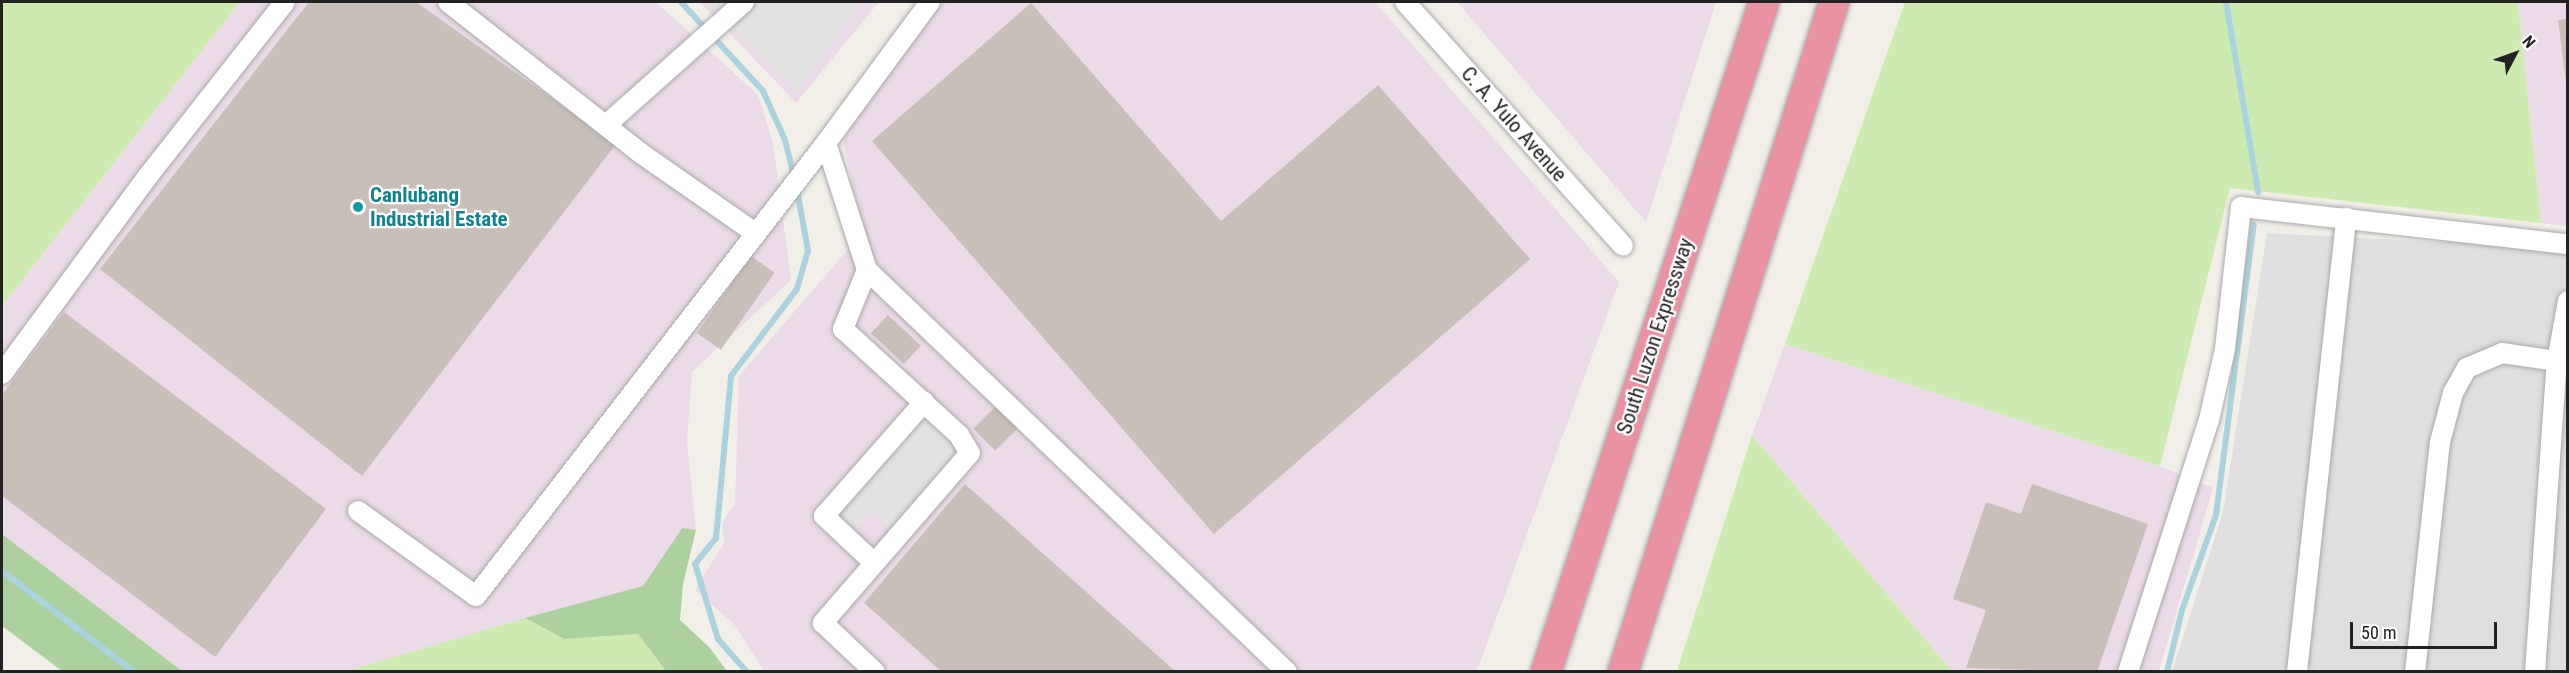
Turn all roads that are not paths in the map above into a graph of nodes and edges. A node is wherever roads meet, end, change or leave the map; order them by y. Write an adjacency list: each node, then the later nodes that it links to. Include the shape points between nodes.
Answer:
1 (285, 2): 17 (street, via 148,176)
2 (448, 2): 8 (street)
3 (744, 2): 8 (street)
4 (930, 2): 9 (street)
5 (1405, 2): 13 (street, C. A. Yulo Avenue)
6 (1764, 2): 23 (highway, South Luzon Expressway)
7 (1834, 2): 24 (highway)
8 (606, 125): 11 (street)
9 (826, 143): 11 (street); 14 (street)
10 (2346, 218): 12 (street); 25 (street, via 2241,207 2224,349 2209,420); 26 (street)
11 (755, 233): 19 (street, via 476,596)
12 (2568, 244)
13 (1623, 246)
14 (867, 270): 18 (street, via 843,329); 22 (street)
15 (2568, 301): 16 (street)
16 (2557, 361): 27 (street, via 2502,353 2467,368 2453,393 2440,442); 28 (street)
17 (2, 374)
18 (924, 402): 20 (street, via 958,435 970,453); 20 (street, via 824,516)
19 (358, 511)
20 (872, 561): 21 (street, via 823,623)
21 (875, 672)
22 (1287, 672)
23 (1546, 672)
24 (1623, 672)
25 (2128, 672)
26 (2297, 672)
27 (2415, 672)
28 (2535, 672)

